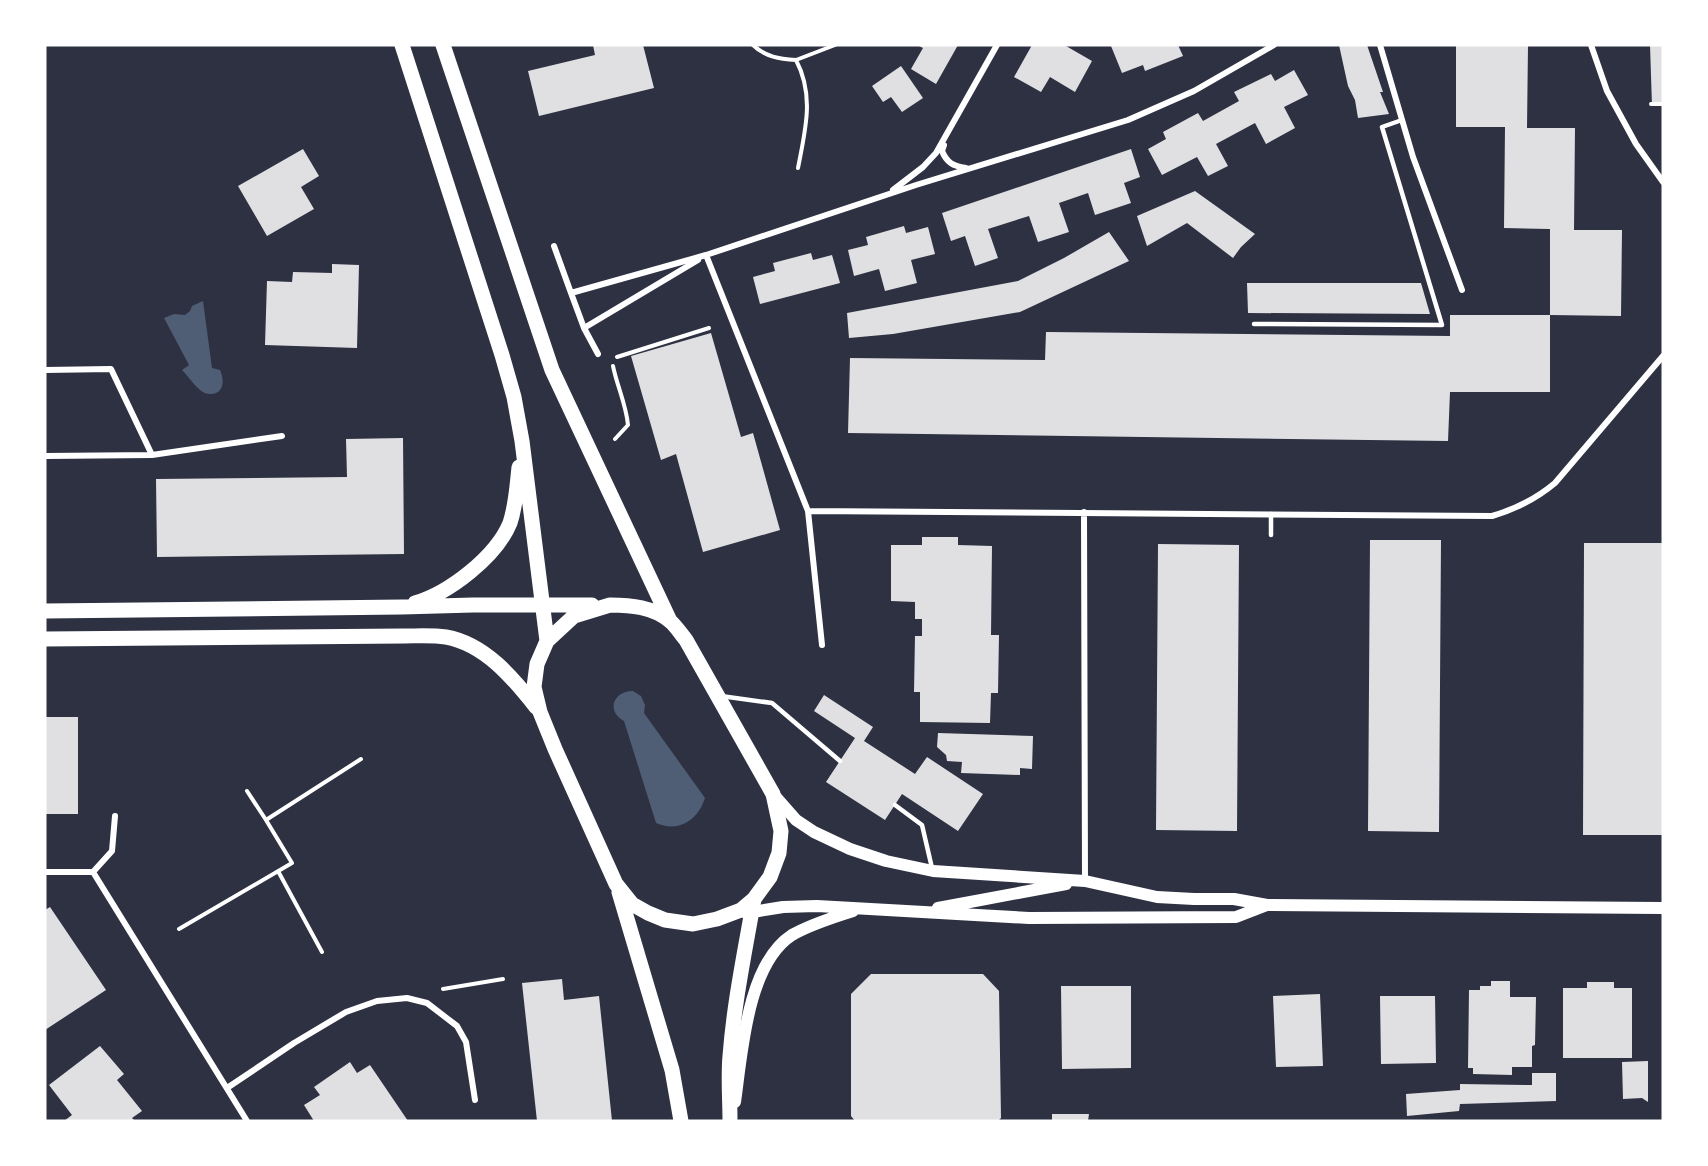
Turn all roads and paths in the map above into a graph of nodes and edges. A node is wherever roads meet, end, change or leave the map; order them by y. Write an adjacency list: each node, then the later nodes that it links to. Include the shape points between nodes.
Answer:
1 (402, 45): 30 (main road, via 502,355)
2 (443, 45): 41 (main road, via 552,370)
3 (753, 45): 9 (path, via 775,58)
4 (836, 45): 9 (path)
5 (997, 45): 13 (street)
6 (1274, 45): 15 (street, via 1194,91 1128,120)
7 (1380, 45): 12 (street)
8 (1591, 45): 16 (street, via 1607,91 1636,144)
9 (796, 60): 14 (path, via 804,74 808,105)
10 (1651, 104): 11 (path)
11 (1663, 104)
12 (1402, 120): 20 (street); 22 (lane, via 1383,127 1442,325)
13 (947, 136): 15 (street, via 942,151 946,160); 17 (street, via 923,167)
14 (798, 168)
15 (968, 169): 17 (street)
16 (1663, 182)
17 (887, 194): 19 (street)
18 (554, 246): 21 (street)
19 (706, 255): 21 (street); 23 (street); 33 (street)
20 (1462, 290)
21 (571, 293): 23 (street)
22 (1254, 324)
23 (584, 328): 25 (street)
24 (709, 328): 29 (path, via 612,358 628,425)
25 (598, 354)
26 (1663, 356): 35 (street, via 1564,473 1545,491 1516,508 1480,517)
27 (45, 370): 31 (street, via 111,369)
28 (282, 436): 31 (street)
29 (615, 439)
30 (522, 441): 38 (main road); 39 (main road, via 516,498 501,538 460,579)
31 (153, 455): 32 (street)
32 (45, 456)
33 (808, 511): 34 (street); 44 (street)
34 (1084, 512): 35 (street); 58 (street)
35 (1271, 514): 36 (lane)
36 (1271, 535)
37 (610, 605): 38 (main road); 41 (main road, via 634,605); 43 (main road, via 574,616)
38 (542, 606): 39 (main road); 43 (main road)
39 (402, 607): 40 (main road)
40 (45, 611)
41 (670, 621): 45 (main road, via 686,640)
42 (45, 639): 46 (main road, via 445,637 470,646 502,668)
43 (547, 641): 46 (main road, via 537,664 534,687)
44 (822, 645)
45 (716, 695): 48 (lane, via 772,703); 50 (main road)
46 (541, 715): 59 (main road)
47 (361, 759): 53 (path)
48 (840, 760)
49 (247, 791): 53 (path)
50 (773, 794): 55 (main road, via 796,820 841,845 886,861); 60 (main road, via 781,831 779,853)
51 (895, 805): 55 (lane, via 922,825)
52 (115, 816): 57 (street, via 112,851)
53 (266, 820): 54 (path, via 292,863)
54 (278, 871): 65 (path); 66 (path)
55 (933, 871): 58 (main road)
56 (45, 872): 57 (street)
57 (93, 872): 67 (street)
58 (1085, 881): 61 (main road, via 1157,897 1234,899); 64 (main road)
59 (616, 884): 60 (main road, via 632,904 665,920 693,924); 70 (main road, via 672,1070)
60 (753, 906): 62 (main road); 71 (main road, via 729,1059)
61 (1267, 906): 63 (main road); 64 (main road, via 1236,917 1029,918)
62 (861, 908): 64 (main road); 71 (main road, via 816,923 778,947 756,987 748,1014)
63 (1663, 908)
64 (924, 912)
65 (179, 929)
66 (322, 952)
67 (227, 1088): 68 (street, via 346,1012 377,1001 406,998 427,1003 457,1026 466,1042); 69 (street)
68 (475, 1100)
69 (248, 1121)
70 (681, 1121)
71 (731, 1121)

